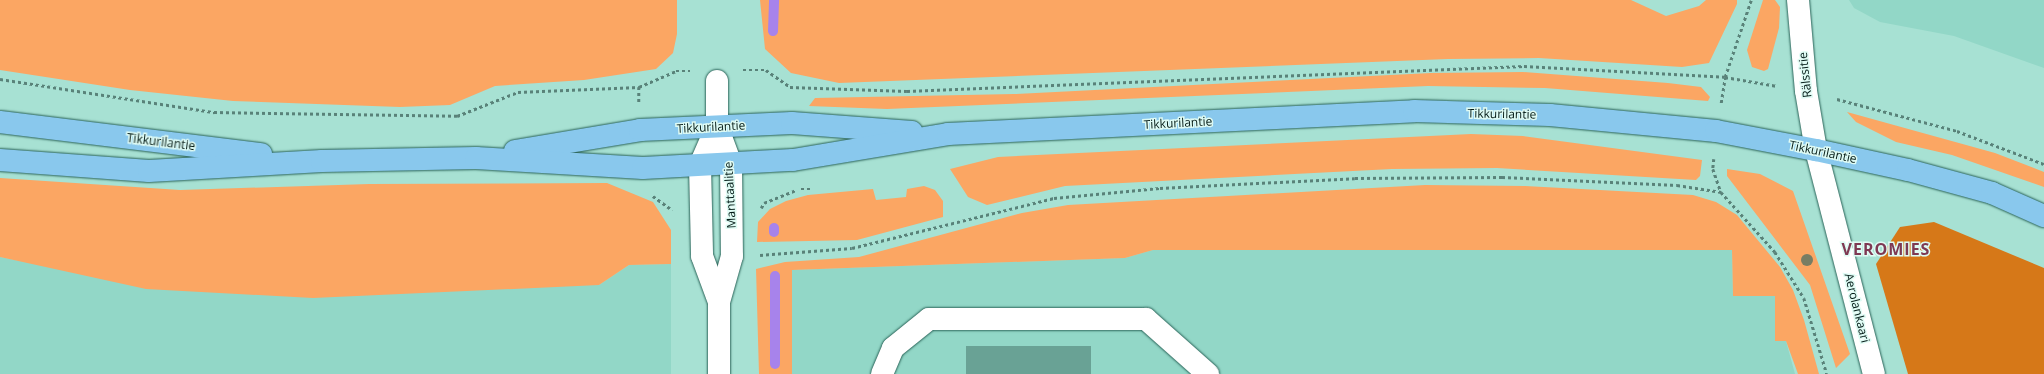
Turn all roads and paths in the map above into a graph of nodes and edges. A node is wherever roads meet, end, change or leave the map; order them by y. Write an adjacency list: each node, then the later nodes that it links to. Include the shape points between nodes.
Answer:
1 (1752, 0): 8 (path, via 1725,77)
2 (1798, 0): 10 (street, Rälssitie, via 1806,91)
3 (676, 71): 4 (path, via 639,87 518,92 457,116 214,112)
4 (0, 79)
5 (717, 81): 7 (street)
6 (0, 122): 13 (main road, Tikkurilantie)
7 (717, 126): 9 (main road, Tikkurilantie, via 792,123); 11 (main road, Tikkurilantie, via 640,130); 14 (street, Manttaalitie); 15 (street, Manttaalitie)
8 (1716, 131): 9 (main road, Tikkurilantie, via 1550,115 1414,111); 10 (main road, Tikkurilantie); 17 (path, via 1713,169)
9 (948, 134): 14 (main road, Tikkurilantie, via 793,160)
10 (1816, 150): 19 (main road, Tikkurilantie, via 1908,170 1992,194); 26 (street, Aerolankaari)
11 (476, 158): 13 (main road, Tikkurilantie); 15 (main road, Tikkurilantie, via 643,168)
12 (0, 160): 13 (main road, Tikkurilantie, via 149,171)
13 (322, 161)
14 (731, 164): 15 (main road, Tikkurilantie); 21 (street, Manttaalitie, via 732,256)
15 (700, 165): 21 (street, Manttaalitie, via 702,256)
16 (812, 189): 18 (path, via 795,190 764,203)
17 (1721, 192): 20 (path, via 1677,185 1502,177 1355,178 1160,188 1054,198 852,248); 25 (path, via 1775,252 1804,298)
18 (756, 215)
19 (2044, 216)
20 (755, 256)
21 (719, 302): 22 (street, Manttaalitie)
22 (719, 374)
23 (882, 374): 24 (street, via 893,348 929,319 1146,319)
24 (1208, 374)
25 (1827, 374)
26 (1874, 374)

